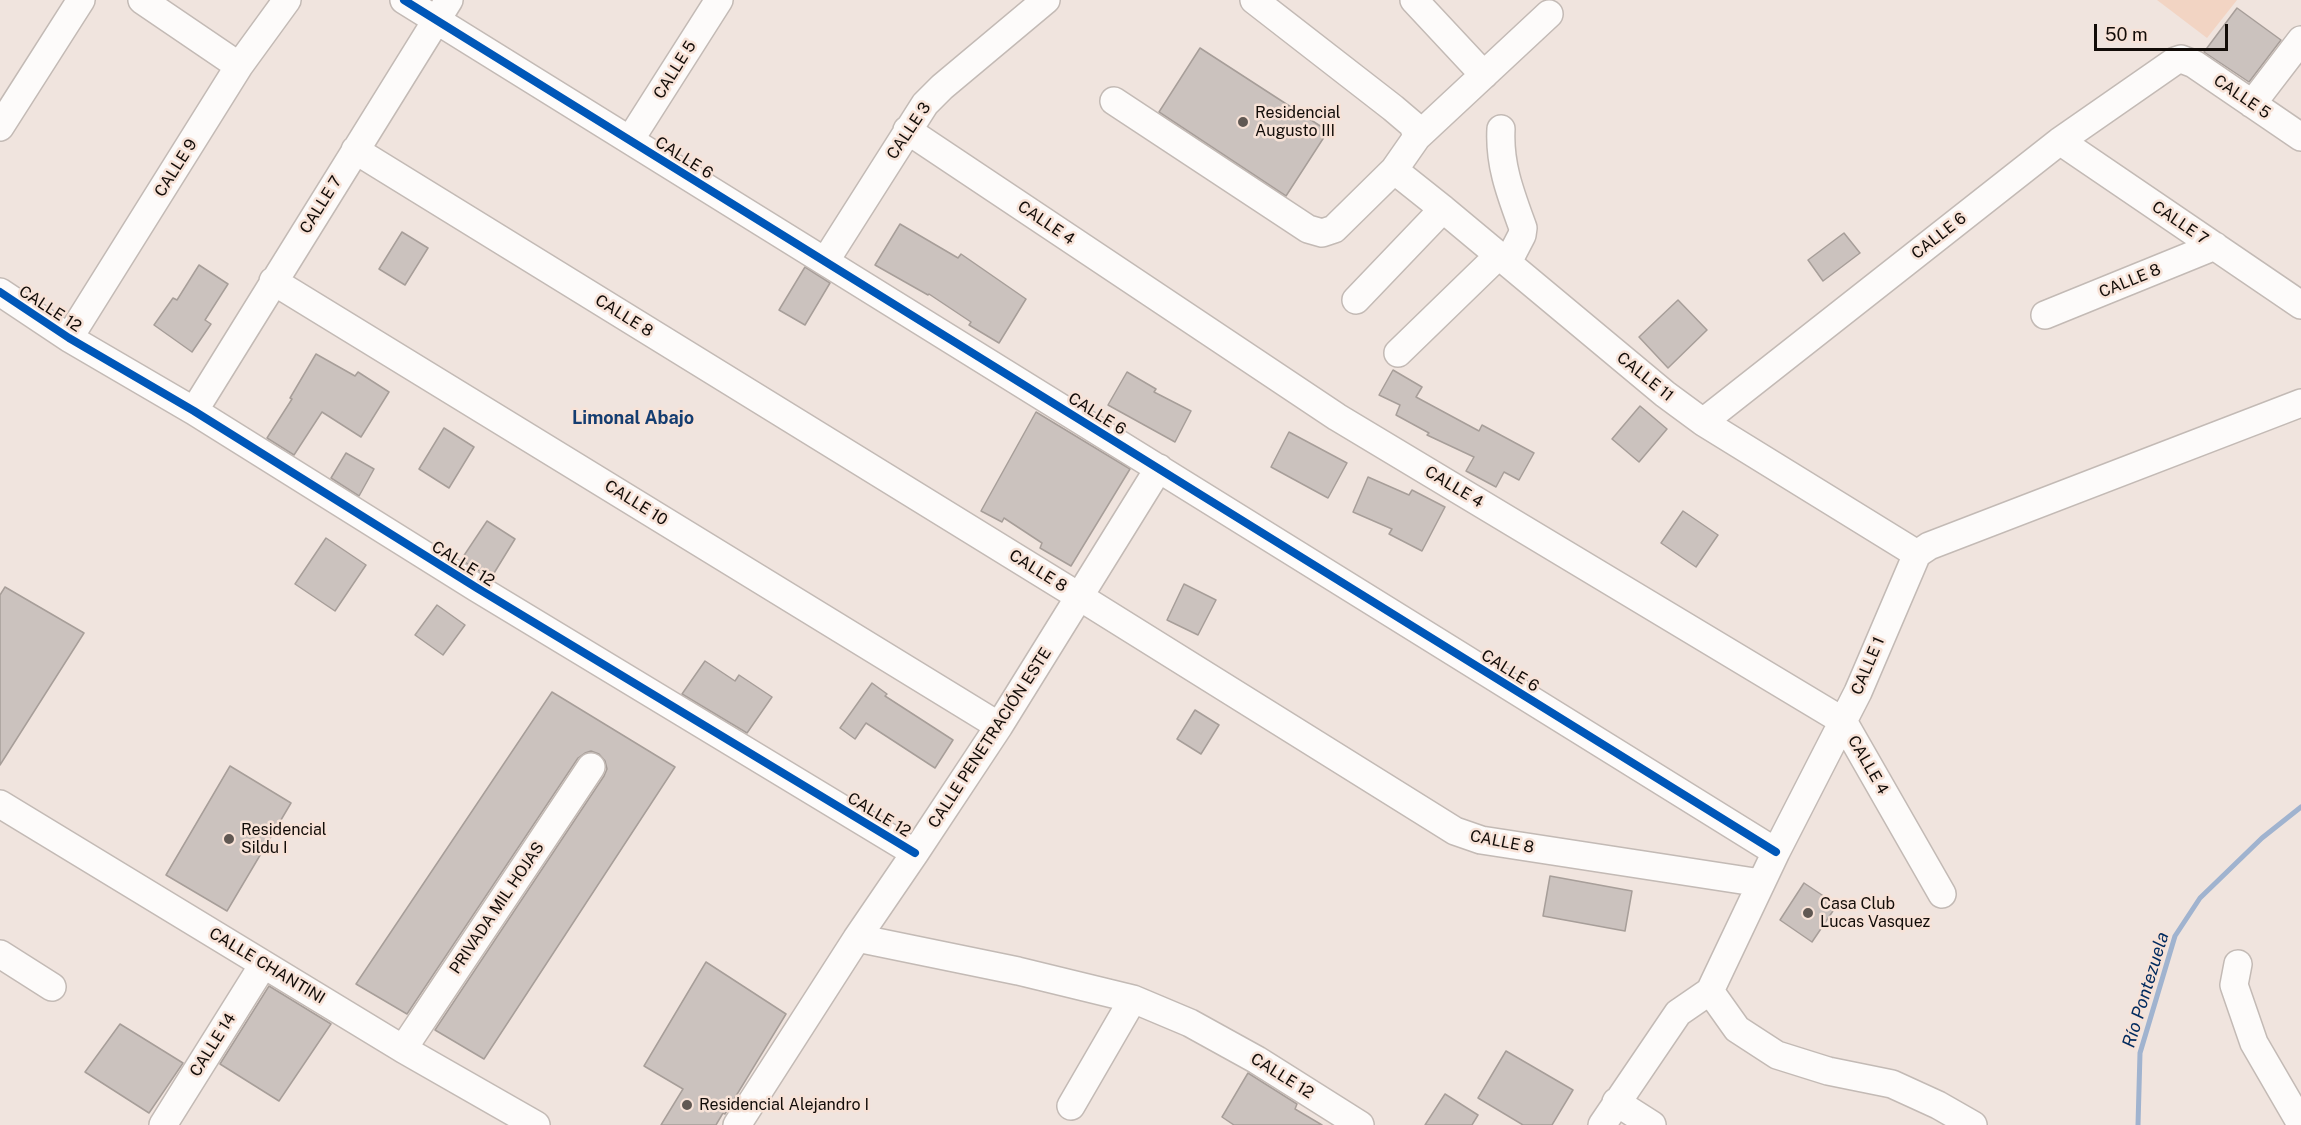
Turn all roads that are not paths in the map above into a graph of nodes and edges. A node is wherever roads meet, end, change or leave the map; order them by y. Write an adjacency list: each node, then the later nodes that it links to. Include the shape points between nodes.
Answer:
1 (81, 0): 17 (street)
2 (142, 0): 13 (street)
3 (286, 0): 13 (street, CALLE 9)
4 (404, 0): 9 (street, CALLE 6)
5 (719, 0): 22 (street, CALLE 5)
6 (1046, 0): 19 (street, CALLE 3, via 942,87)
7 (1254, 0): 20 (street, via 1393,108 1413,126)
8 (1414, 0): 14 (street)
9 (443, 10): 22 (street, CALLE 6); 24 (street, CALLE 7)
10 (1550, 14): 14 (street)
11 (2301, 40): 16 (street)
12 (2181, 58): 16 (street, CALLE 5); 23 (street, CALLE 6)
13 (239, 66): 35 (street, CALLE 9)
14 (1484, 75): 20 (street)
15 (1114, 101): 25 (street, via 1322,234 1334,229)
16 (2253, 104): 21 (street, CALLE 5)
17 (0, 127)
18 (1501, 129): 28 (street, via 1500,150 1507,183 1522,228 1522,235)
19 (908, 130): 29 (street, CALLE 3); 43 (street, CALLE 4, via 1337,417)
20 (1417, 137): 25 (street)
21 (2301, 137)
22 (630, 140): 29 (street, CALLE 6)
23 (2060, 141): 27 (street, CALLE 7); 39 (street, CALLE 6)
24 (355, 150): 30 (street, CALLE 7); 42 (street, CALLE 8)
25 (1394, 170): 26 (street, CALLE 11)
26 (1443, 208): 28 (street, CALLE 11); 32 (street)
27 (2215, 246): 33 (street, CALLE 7); 34 (street, CALLE 8)
28 (1503, 259): 36 (street); 39 (street, CALLE 11)
29 (826, 260): 40 (street, CALLE 6)
30 (273, 280): 38 (street, CALLE 7); 44 (street, CALLE 10)
31 (0, 292): 35 (street, CALLE 12)
32 (1356, 300)
33 (2301, 305)
34 (2044, 315)
35 (69, 338): 38 (street, CALLE 12)
36 (1398, 353)
37 (2301, 403): 41 (street, via 1929,546)
38 (194, 411): 48 (street, CALLE 12)
39 (1703, 423): 41 (street, CALLE 11)
40 (1159, 468): 42 (street, CALLE PENETRACIÓN ESTE); 47 (street, CALLE 6)
41 (1917, 554): 43 (street, CALLE 1)
42 (1080, 597): 44 (street, CALLE PENETRACIÓN ESTE); 49 (street, CALLE 8, via 1468,837)
43 (1843, 721): 47 (street, CALLE 1); 50 (street, CALLE 4)
44 (999, 726): 48 (street, CALLE PENETRACIÓN ESTE)
45 (591, 767): 58 (street, PRIVADA MIL HOJAS)
46 (0, 805): 54 (street, CALLE CHANTINI)
47 (1776, 852): 49 (street, CALLE 1)
48 (915, 853): 51 (street, CALLE PENETRACIÓN ESTE)
49 (1761, 883): 56 (street, CALLE 1)
50 (1942, 894)
51 (857, 938): 57 (street, CALLE 12); 64 (street, CALLE PENETRACIÓN ESTE)
52 (0, 954): 55 (street)
53 (2238, 964): 61 (street, via 2234,985 2254,1043)
54 (263, 965): 58 (street, CALLE CHANTINI); 62 (street, CALLE 14)
55 (52, 987)
56 (1710, 991): 59 (street, via 1678,1013); 68 (street, via 1737,1029 1777,1055 1828,1071 1892,1084)
57 (1133, 999): 60 (street); 65 (street, CALLE 12, via 1190,1023 1257,1060)
58 (403, 1049): 63 (street, CALLE CHANTINI)
59 (1616, 1102): 66 (street); 67 (street)
60 (1071, 1106)
61 (2301, 1124)
62 (163, 1125)
63 (536, 1125)
64 (738, 1125)
65 (1360, 1125)
66 (1602, 1125)
67 (1652, 1125)
68 (1973, 1125)

